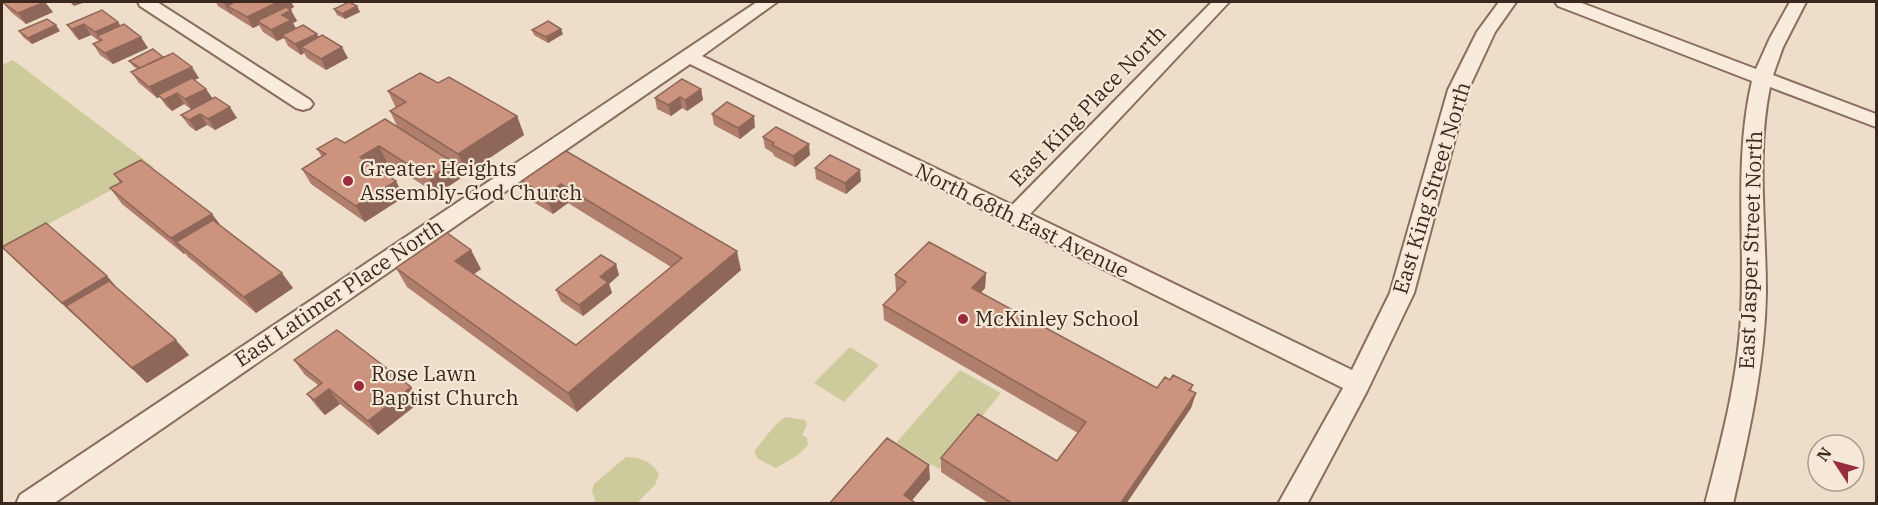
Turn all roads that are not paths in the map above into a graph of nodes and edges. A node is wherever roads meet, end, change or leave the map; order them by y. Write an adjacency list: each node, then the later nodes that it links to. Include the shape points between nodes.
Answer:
1 (146, 2): 9 (street)
2 (768, 2): 7 (street, East Latimer Place North)
3 (1221, 2): 11 (street, East King Place North)
4 (1507, 2): 12 (street, East King Street North, via 1486,32 1458,90 1402,293)
5 (1564, 2): 8 (street)
6 (1798, 2): 8 (street, East Jasper Street North, via 1777,39)
7 (688, 56): 11 (street, North 68th East Avenue); 13 (street, East Latimer Place North)
8 (1763, 77): 10 (street); 15 (street, East Jasper Street North, via 1753,136 1755,237 1750,361)
9 (303, 104)
10 (1876, 121)
11 (1014, 217): 12 (street, North 68th East Avenue)
12 (1358, 384): 14 (street, East King Street North)
13 (30, 504)
14 (1292, 504)
15 (1719, 504)

